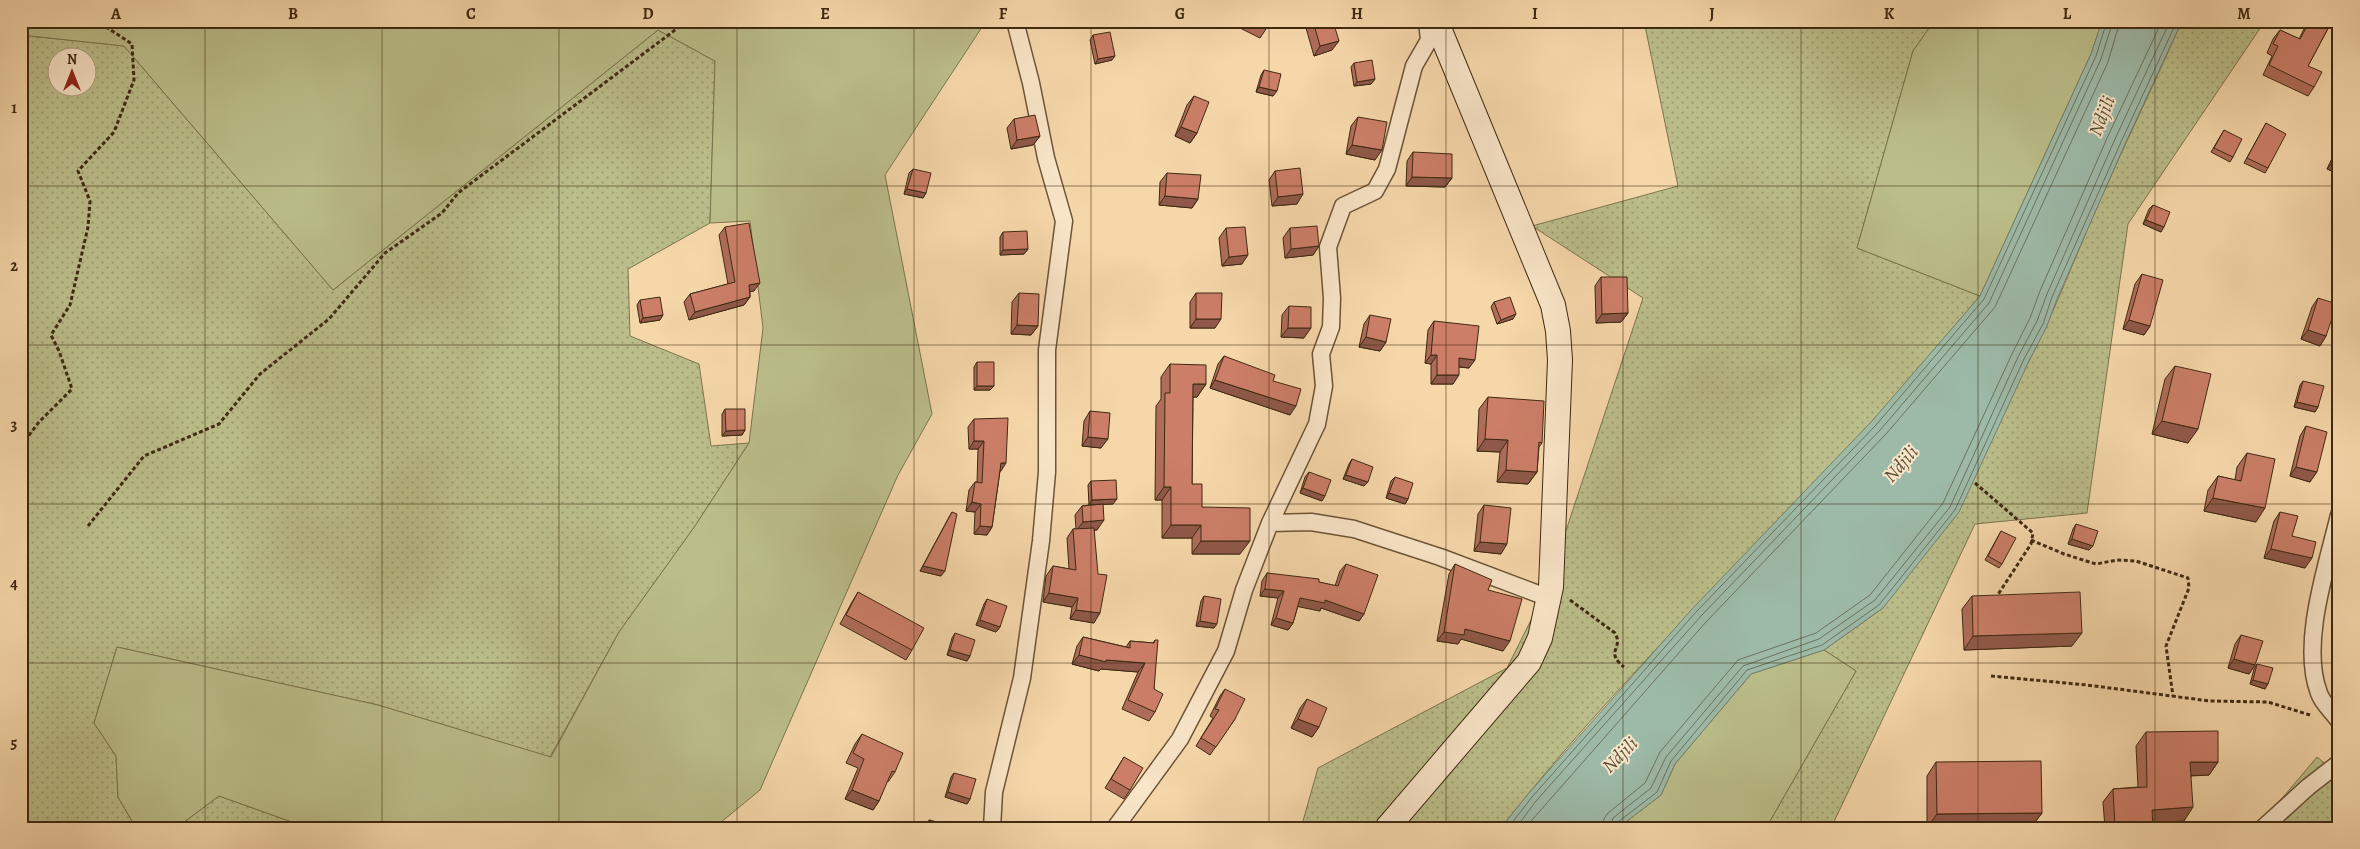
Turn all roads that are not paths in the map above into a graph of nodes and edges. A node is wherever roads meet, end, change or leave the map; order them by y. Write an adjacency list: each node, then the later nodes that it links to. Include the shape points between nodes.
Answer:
1 (1015, 21): 9 (street, via 1064,222 1047,350 1047,472 1041,541 1022,678 994,792)
2 (1427, 21): 5 (street, via 1429,40 1414,66 1387,169 1375,191 1343,206 1328,247 1331,327 1321,354 1324,386 1317,424)
3 (1436, 21): 6 (street, via 1553,305 1560,360)
4 (2339, 515): 7 (street, via 2311,642 2312,672 2319,696)
5 (1270, 524): 6 (street, via 1311,522 1354,529); 10 (street, via 1244,590 1226,651 1180,739)
6 (1550, 593): 11 (street, via 1540,638 1529,662)
7 (2339, 721)
8 (2339, 763): 12 (street)
9 (992, 828)
10 (1115, 828)
11 (1387, 828)
12 (2263, 828)

